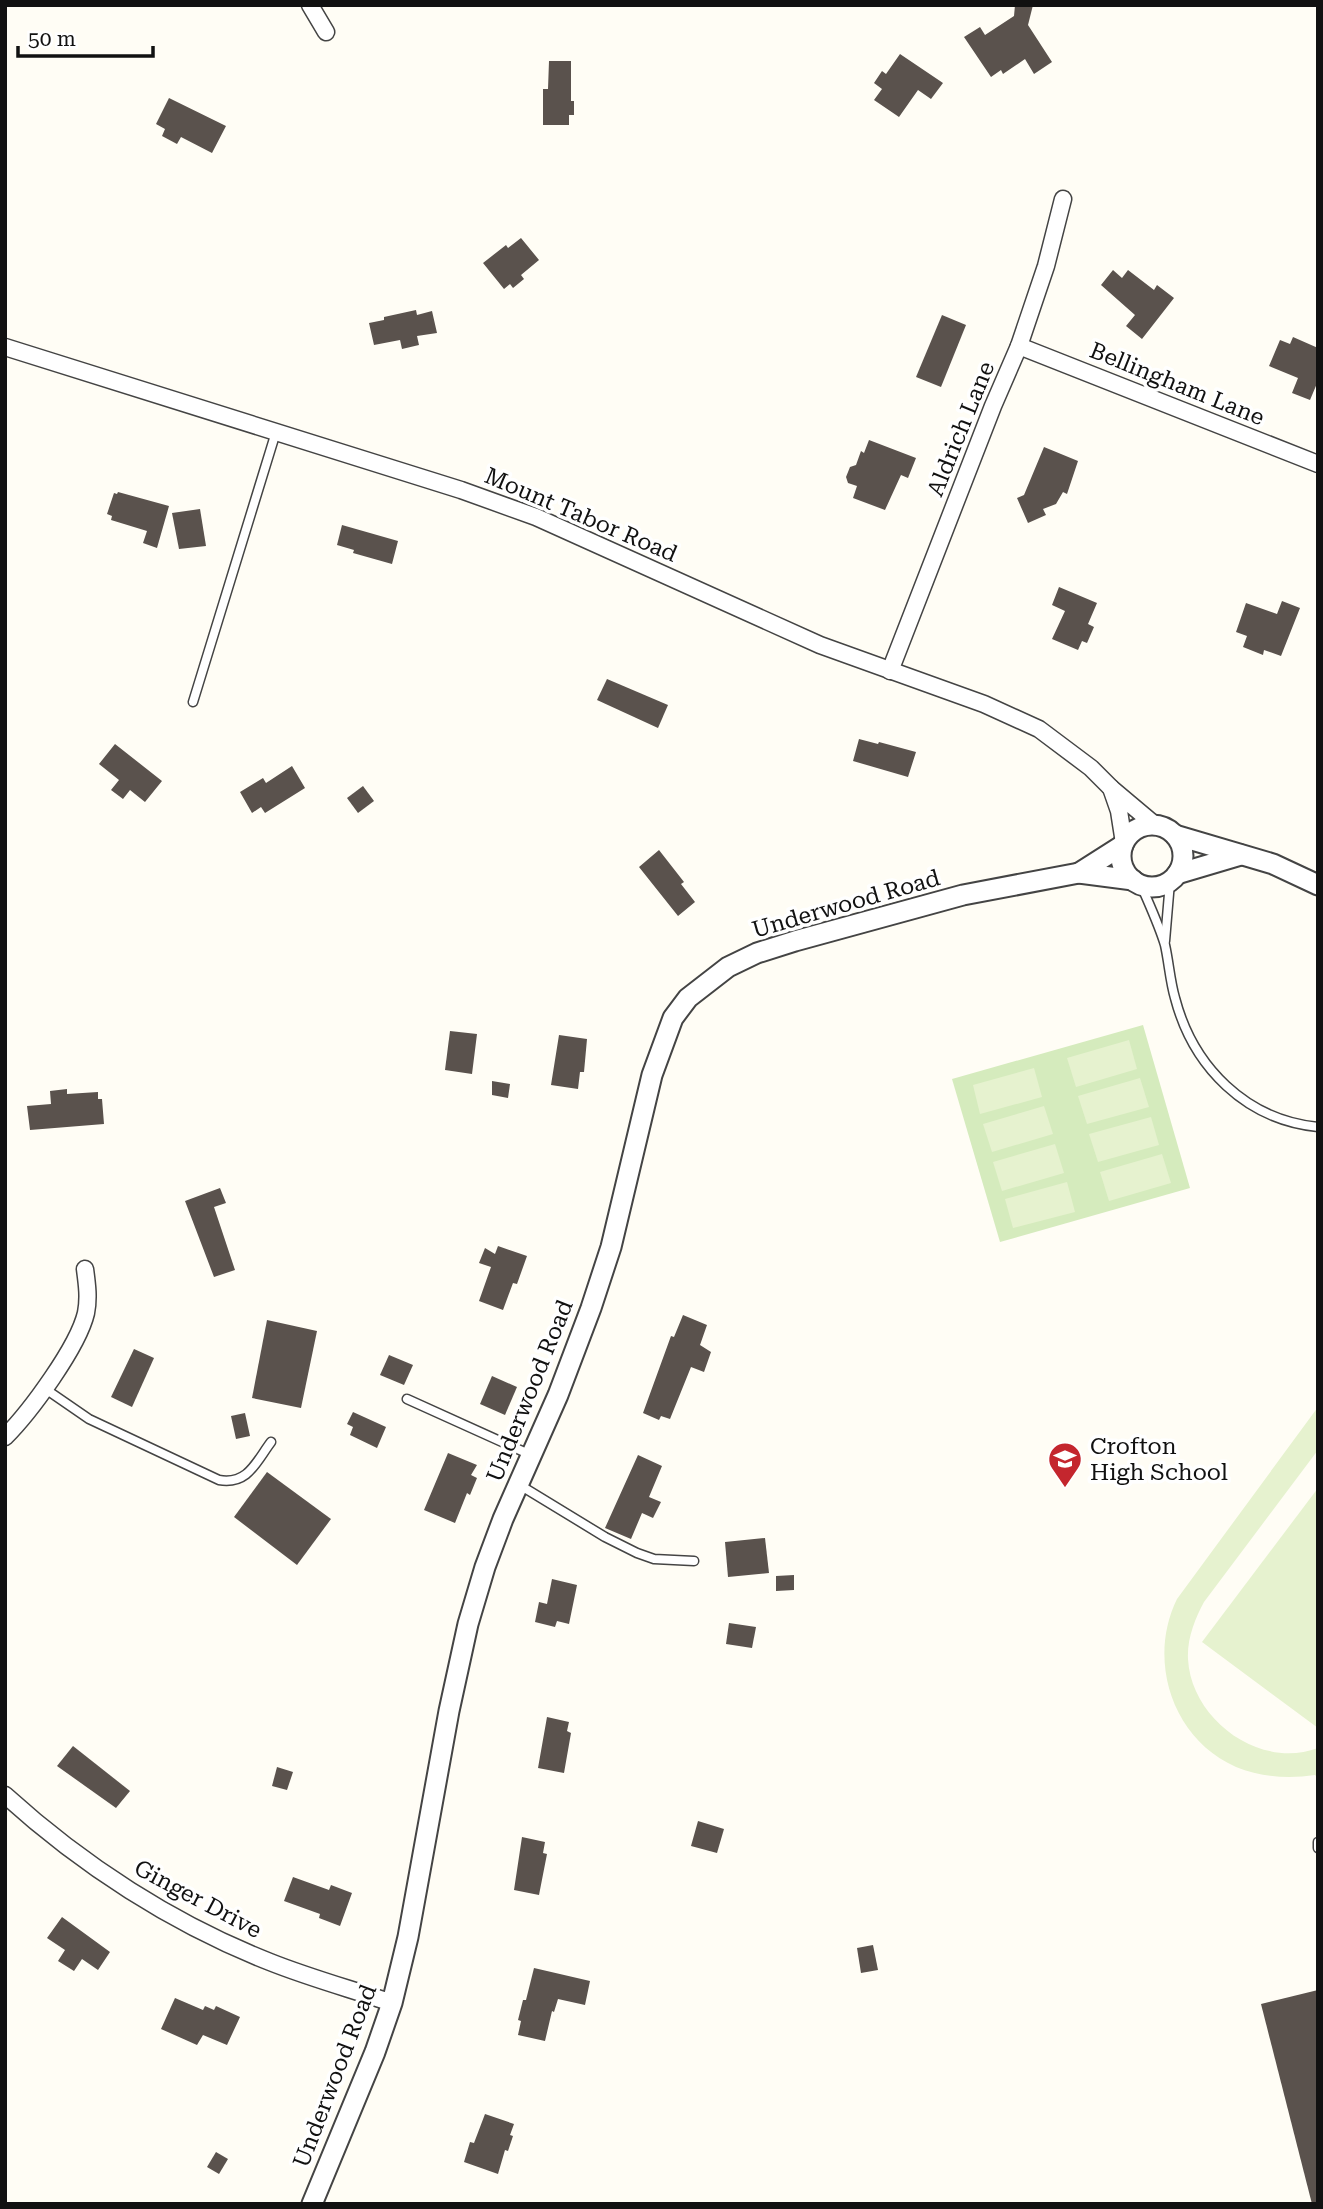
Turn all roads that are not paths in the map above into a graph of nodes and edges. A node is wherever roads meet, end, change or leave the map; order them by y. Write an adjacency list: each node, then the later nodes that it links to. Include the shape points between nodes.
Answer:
1 (310, 5): 2 (street)
2 (326, 32)
3 (1063, 200): 4 (street, Aldrich Lane)
4 (1019, 346): 7 (street, Bellingham Lane); 8 (street, Aldrich Lane)
5 (5, 348): 6 (street, Mount Tabor Road)
6 (276, 432): 8 (street, Mount Tabor Road, via 536,517 820,645); 9 (lane)
7 (1318, 464)
8 (890, 671): 10 (street, Mount Tabor Road, via 1039,729)
9 (194, 702)
10 (1111, 788): 11 (street, Mount Tabor Road); 13 (street)
11 (1155, 825): 12 (street); 13 (street, via 1137,829)
12 (1175, 835): 14 (street); 16 (street, via 1184,854)
13 (1124, 844): 15 (street, Underwood Road); 17 (street, via 1122,864)
14 (1242, 854): 16 (street); 18 (street)
15 (1079, 873): 17 (street, Underwood Road); 26 (street, Underwood Road, via 963,895 757,953 728,967 688,998 673,1018 652,1075 607,1259)
16 (1174, 878): 17 (street, via 1151,887); 19 (lane)
17 (1137, 882): 19 (lane)
18 (1318, 885)
19 (1164, 944): 20 (lane, via 1184,1026 1219,1080 1254,1108)
20 (1318, 1127)
21 (85, 1269): 22 (street, via 86,1315)
22 (44, 1388): 24 (street); 25 (lane, via 89,1419 219,1480 242,1479)
23 (407, 1399): 26 (lane)
24 (5, 1437)
25 (271, 1441)
26 (531, 1455): 27 (street, Underwood Road)
27 (518, 1485): 28 (lane, via 637,1553 654,1559); 32 (street, Underwood Road, via 468,1624)
28 (694, 1561)
29 (5, 1795): 32 (street, Ginger Drive, via 77,1854 175,1918 271,1963)
30 (1318, 1842): 31 (lane)
31 (1318, 1847)
32 (392, 2003): 33 (street, Underwood Road)
33 (312, 2204)

